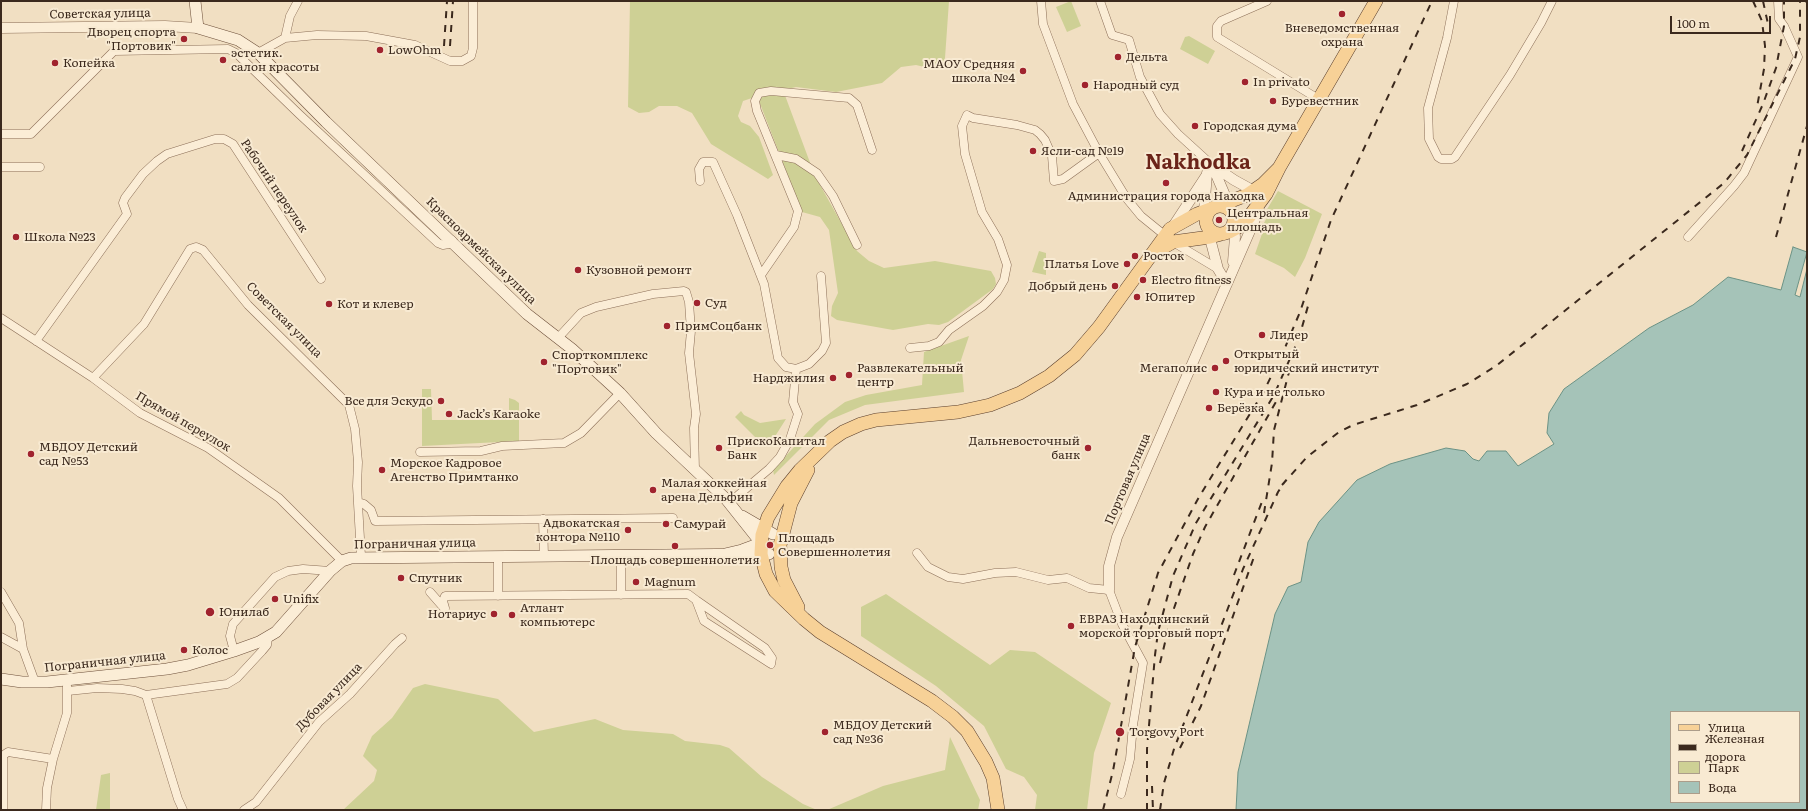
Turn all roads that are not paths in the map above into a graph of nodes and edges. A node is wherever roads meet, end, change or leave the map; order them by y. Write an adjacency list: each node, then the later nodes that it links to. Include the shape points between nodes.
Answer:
1 (195, 1): 12 (main road)
2 (298, 1): 13 (street, via 290,16)
3 (473, 1): 13 (street, via 473,48 470,56 462,62 450,61 415,44 386,38 317,35)
4 (1041, 1): 20 (street, via 1044,24 1067,89)
5 (1100, 1): 24 (street, via 1112,35 1129,40 1140,76 1160,114)
6 (1267, 1): 15 (street, via 1221,21 1217,26 1217,36)
7 (1376, 1): 15 (main road)
8 (1454, 1): 9 (street, via 1448,38 1428,108 1429,139 1438,157 1452,159 1510,75 1542,23)
9 (1552, 1)
10 (1778, 1): 31 (street, via 1779,19 1798,57 1744,173)
11 (1, 28): 12 (street, Советская улица)
12 (198, 28): 14 (main road, Красноармейская улица, via 238,40)
13 (285, 38): 14 (street)
14 (258, 53): 16 (main road, Красноармейская улица)
15 (1320, 100): 26 (main road, via 1279,168)
16 (309, 104): 17 (street); 32 (main road, Красноармейская улица)
17 (298, 114): 18 (street, via 232,50 114,51 32,134); 32 (street, via 438,243 449,244)
18 (1, 134)
19 (872, 150): 21 (street, via 857,105 849,98 771,91 759,93 755,101 757,111)
20 (1099, 153): 29 (street, via 1133,207); 43 (street, via 1063,179 1054,181 1052,156 1045,140 1035,130 967,115 962,126 967,163 982,212 998,239 1007,265 1004,280 997,292 983,306 949,330 939,342)
21 (776, 155): 33 (street, via 796,159 817,173 833,196); 36 (street, via 798,211 794,227)
22 (1, 167): 23 (street)
23 (40, 167)
24 (1210, 170): 26 (street); 27 (street); 27 (street); 29 (street)
25 (700, 181): 36 (street, via 699,169 703,162 712,162 738,215)
26 (1260, 192): 27 (main road); 28 (main road, via 1249,217); 35 (street, Портовая улица)
27 (1214, 211): 28 (main road, via 1229,210); 28 (main road, via 1210,231); 29 (main road, via 1183,220); 30 (street)
28 (1230, 227): 30 (main road); 35 (street)
29 (1170, 235): 30 (main road); 34 (street); 47 (main road, via 1146,262 1086,343 1062,366 1035,385 1004,401 975,409 866,423 843,432)
30 (1210, 237): 34 (street)
31 (1688, 237)
32 (452, 240): 41 (main road, Красноармейская улица, via 527,314)
33 (858, 245)
34 (1218, 269): 39 (street)
35 (1232, 270): 39 (street, Портовая улица)
36 (761, 275): 44 (street, via 778,358 786,366)
37 (821, 276): 44 (street, via 826,343 809,364)
38 (321, 279): 42 (street, Рабочий переулок, via 257,180 228,141 215,139 167,154 152,165 125,198 123,203 127,214)
39 (1227, 284): 63 (street, Портовая улица, via 1117,537 1109,566)
40 (1, 318): 42 (street, Прямой переулок)
41 (558, 338): 46 (main road, Красноармейская улица); 49 (street, via 581,313 653,294 686,292 689,302 689,352 696,414)
42 (36, 341): 45 (street, Прямой переулок)
43 (910, 348)
44 (796, 370): 51 (street, via 793,402 798,414 790,439 780,457)
45 (93, 378): 50 (street, Советская улица, via 144,324 190,249 196,247 203,250 248,305 346,400 355,429); 61 (street, Прямой переулок, via 140,413 208,448 279,498)
46 (620, 393): 48 (street, via 581,433 564,443 502,446 481,451); 49 (main road, Красноармейская улица, via 656,433)
47 (830, 442): 54 (main road, via 812,464 798,488 785,520); 54 (main road, via 813,456 787,486 772,511)
48 (420, 452)
49 (695, 470): 51 (main road, Красноармейская улица)
50 (358, 502): 53 (street, via 371,510 376,521); 57 (street, Советская улица)
51 (732, 507): 54 (main road, Красноармейская улица); 55 (main road, Красноармейская улица)
52 (674, 518): 53 (street)
53 (543, 519): 59 (street)
54 (772, 536): 55 (main road); 55 (main road, via 777,552); 69 (main road, via 789,592 801,611)
55 (764, 550): 60 (main road, Пограничная улица, via 725,554); 69 (main road, via 766,574 775,591)
56 (917, 554): 63 (street, via 928,567 948,578 1016,572 1048,580 1067,578 1089,588)
57 (361, 556): 58 (main road, Пограничная улица); 61 (main road, Пограничная улица)
58 (498, 556): 59 (main road, Пограничная улица); 67 (street)
59 (544, 556): 60 (main road, Пограничная улица)
60 (621, 556): 66 (street)
61 (342, 561): 62 (main road, Пограничная улица)
62 (330, 571): 71 (main road, Пограничная улица, via 284,624); 74 (street, via 303,569 288,571 275,577 233,624 230,636)
63 (1109, 590): 80 (street, via 1122,624 1143,663 1130,759)
64 (1, 592): 73 (street, via 19,623)
65 (430, 592): 67 (street, via 445,608 445,596)
66 (621, 595): 67 (street); 68 (street, via 688,594)
67 (498, 596)
68 (696, 600): 68 (street, via 765,648 772,658 771,664 704,621)
69 (820, 632): 85 (main road, via 953,717 967,731 986,762 993,778)
70 (1, 637): 73 (street)
71 (268, 638): 74 (main road, Пограничная улица); 78 (street, via 262,651 237,678 227,684)
72 (402, 638): 84 (street, Дубовая улица, via 350,694 319,722 256,802)
73 (23, 649): 76 (street)
74 (234, 651): 77 (main road, Пограничная улица, via 177,668)
75 (1, 679): 76 (main road, Пограничная улица)
76 (35, 682): 77 (main road, Пограничная улица)
77 (67, 686): 78 (street, via 122,689); 79 (street, via 67,713)
78 (146, 695): 83 (street)
79 (53, 759): 81 (street, via 8,752 3,756); 82 (street, via 47,788)
80 (1121, 794)
81 (3, 810)
82 (46, 810)
83 (183, 810)
84 (244, 810)
85 (998, 810)

